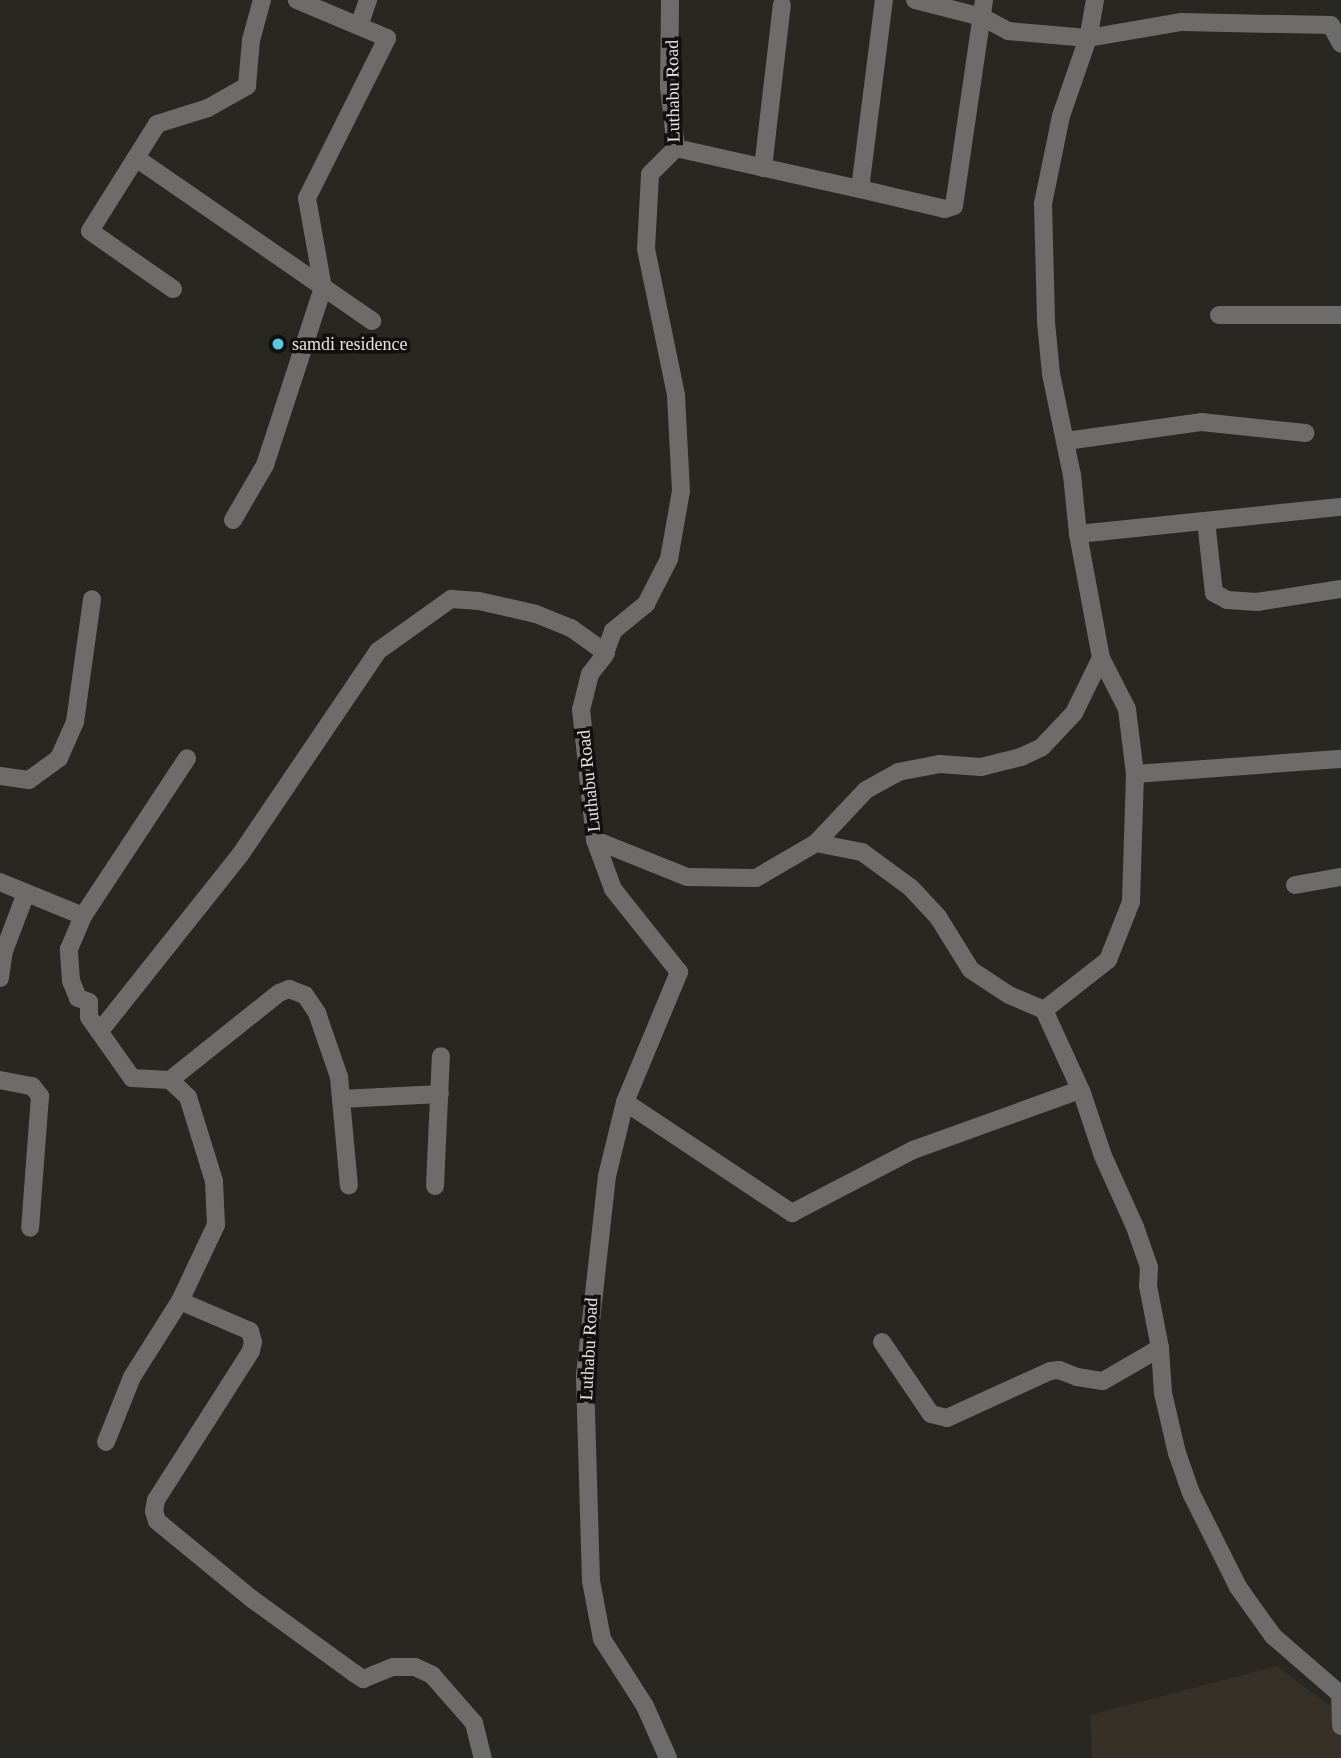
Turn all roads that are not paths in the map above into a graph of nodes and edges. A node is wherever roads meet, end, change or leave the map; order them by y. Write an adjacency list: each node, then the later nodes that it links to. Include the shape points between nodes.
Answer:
1 (262, 0): 14 (street, via 250,40 247,86 208,108 157,124)
2 (297, 0): 10 (street)
3 (368, 0): 10 (street)
4 (670, 0): 13 (street, Luthabu Road, via 669,87)
5 (884, 0): 16 (street)
6 (915, 0): 9 (street)
7 (1095, 0): 11 (street)
8 (782, 5): 15 (street)
9 (983, 9): 11 (street, via 1008,31); 16 (street, via 954,205 945,209)
10 (359, 26): 17 (street, via 387,38 307,198)
11 (1088, 38): 12 (street, via 1182,22 1331,24); 23 (street, via 1061,116 1043,204 1051,374)
12 (1341, 44)
13 (676, 148): 15 (street); 30 (street, Luthabu Road, via 650,174 646,249 676,395 681,491 669,559 646,604 613,631)
14 (136, 158): 17 (street); 18 (street, via 90,230)
15 (763, 168): 16 (street)
16 (860, 190)
17 (323, 288): 21 (street); 25 (street, via 265,465)
18 (173, 289)
19 (1219, 315): 20 (street)
20 (1341, 315)
21 (372, 321)
22 (1306, 433): 23 (street, via 1201,422)
23 (1066, 441): 27 (street)
24 (1341, 507): 26 (street)
25 (233, 520)
26 (1206, 521): 27 (street); 28 (street, via 1214,593 1227,600 1257,603)
27 (1078, 534): 31 (street)
28 (1341, 589)
29 (92, 599): 35 (street, via 75,722 59,758 29,780)
30 (606, 653): 36 (street, Luthabu Road, via 590,674 581,710); 45 (street, via 571,628 536,614 451,599 378,651 240,855)
31 (1101, 658): 34 (street, via 1127,709); 37 (street, via 1074,713 1042,747 981,767 940,764 898,772 866,790)
32 (187, 758): 42 (street)
33 (1341, 759): 34 (street)
34 (1135, 774): 44 (street, via 1131,902 1108,960)
35 (0, 776)
36 (595, 840): 37 (street, via 687,877 756,878); 52 (street, Luthabu Road, via 613,889 679,972)
37 (816, 843): 44 (street, via 862,852 911,888 938,917 971,970 1009,995)
38 (1341, 877): 40 (street)
39 (0, 882): 41 (street)
40 (1295, 885)
41 (26, 893): 42 (street); 43 (street, via 4,951)
42 (83, 916): 45 (street, via 69,949 71,981 78,999 89,1002 89,1017)
43 (0, 978)
44 (1044, 1010): 49 (street)
45 (100, 1031): 48 (street, via 132,1078)
46 (442, 1056): 50 (street)
47 (0, 1080): 55 (street, via 32,1086 40,1096)
48 (170, 1080): 51 (street, via 289,989 304,995 317,1013 339,1077); 56 (street, via 188,1097 214,1181 216,1225)
49 (1080, 1090): 52 (street, via 913,1150 792,1213); 58 (street, via 1149,1267 1148,1286)
50 (440, 1094): 51 (street); 54 (street)
51 (341, 1099): 53 (street)
52 (625, 1102): 63 (street, Luthabu Road, via 607,1175 585,1375 591,1581 602,1639 645,1706)
53 (349, 1186)
54 (435, 1186)
55 (30, 1228)
56 (180, 1301): 59 (street, via 132,1377); 62 (street, via 250,1331 253,1342 156,1500 157,1521 252,1599 363,1679 393,1667 415,1667 432,1675 474,1723)
57 (882, 1342): 58 (street, via 931,1415 947,1418 1050,1371 1103,1381)
58 (1160, 1348): 60 (street, via 1163,1392 1177,1453 1191,1493 1238,1587 1273,1636)
59 (106, 1442)
60 (1341, 1695): 61 (street)
61 (1341, 1726)
62 (483, 1758)
63 (668, 1758)

